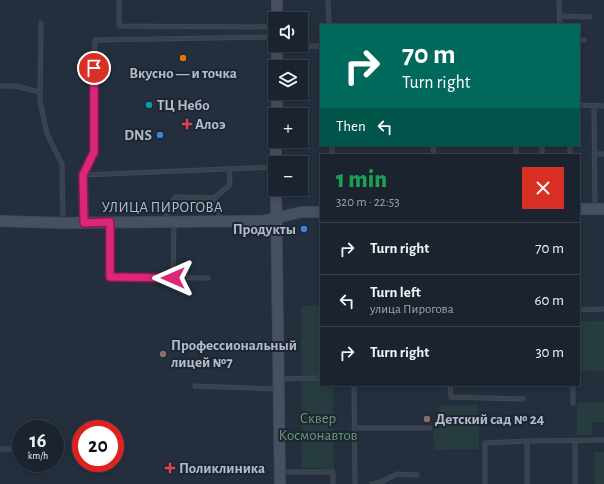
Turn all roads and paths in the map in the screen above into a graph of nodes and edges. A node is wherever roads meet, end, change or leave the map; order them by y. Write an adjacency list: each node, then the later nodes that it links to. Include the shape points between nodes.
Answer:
1 (119, 0): 11 (lane, via 119,26)
2 (276, 0): 5 (main road)
3 (328, 0): 9 (lane)
4 (559, 0): 6 (lane)
5 (277, 12)
6 (559, 16): 7 (lane); 10 (lane)
7 (590, 17)
8 (41, 23): 18 (lane)
9 (329, 24)
10 (560, 24)
11 (268, 27)
12 (580, 40): 13 (lane)
13 (584, 40)
14 (268, 43): 26 (lane, via 94,40 94,152)
15 (308, 45): 16 (lane)
16 (320, 46)
17 (0, 86): 18 (lane, via 15,86)
18 (40, 92): 38 (lane, via 47,134 62,164)
19 (580, 105): 20 (lane)
20 (594, 106): 21 (lane); 22 (lane)
21 (604, 106)
22 (594, 154): 23 (lane); 30 (lane)
23 (604, 154)
24 (268, 167): 25 (lane)
25 (230, 169): 26 (lane); 28 (lane, via 230,185)
26 (83, 175): 39 (lane)
27 (276, 196): 32 (main road)
28 (214, 198): 35 (lane, via 174,197); 37 (lane)
29 (580, 209): 30 (main road)
30 (600, 209)
31 (320, 212): 32 (main road, УЛИЦА ПИРОГОВА, via 302,212)
32 (276, 218): 37 (main road, УЛИЦА ПИРОГОВА, via 263,221); 45 (main road)
33 (0, 221): 38 (main road, УЛИЦА ПИРОГОВА)
34 (110, 222): 35 (main road, УЛИЦА ПИРОГОВА); 39 (main road, УЛИЦА ПИРОГОВА); 40 (lane, via 110,277)
35 (163, 222): 36 (main road, УЛИЦА ПИРОГОВА)
36 (174, 222): 37 (main road, УЛИЦА ПИРОГОВА); 40 (lane)
37 (221, 222)
38 (63, 223): 39 (main road, УЛИЦА ПИРОГОВА)
39 (84, 223)
40 (173, 278): 41 (lane)
41 (208, 278)
42 (604, 309): 43 (lane)
43 (580, 310)
44 (320, 378): 45 (lane)
45 (278, 384): 46 (lane); 59 (main road)
46 (195, 386)
47 (354, 386): 52 (lane)
48 (450, 386): 50 (lane, via 451,397)
49 (573, 386): 51 (lane)
50 (523, 399)
51 (572, 403)
52 (354, 428): 53 (lane); 63 (lane)
53 (430, 428)
54 (575, 440): 55 (lane); 56 (lane); 67 (lane)
55 (604, 440)
56 (527, 441): 65 (lane, via 486,443); 66 (lane)
57 (0, 449): 58 (lane)
58 (12, 449)
59 (279, 472): 61 (main road); 62 (lane, via 333,472)
60 (417, 475): 64 (lane, via 397,474)
61 (280, 484)
62 (333, 484)
63 (354, 484)
64 (372, 484)
65 (486, 484)
66 (527, 484)
67 (575, 484)

